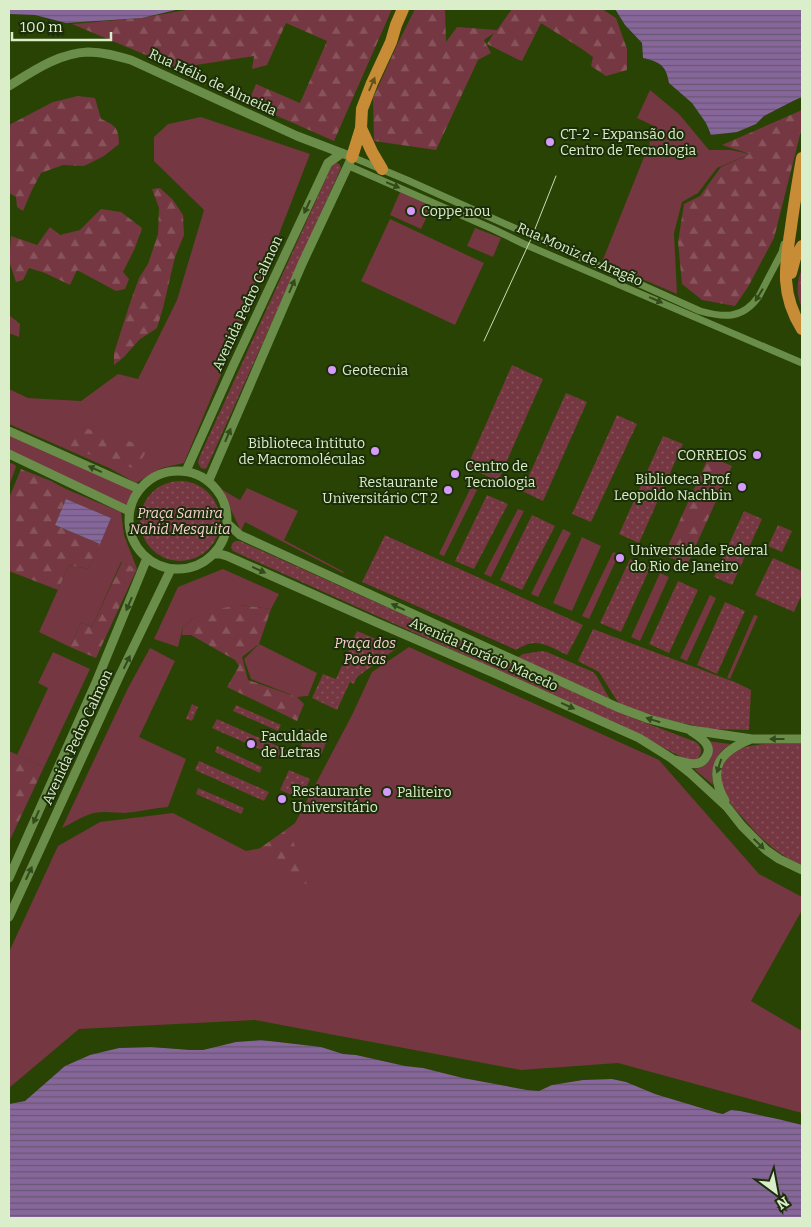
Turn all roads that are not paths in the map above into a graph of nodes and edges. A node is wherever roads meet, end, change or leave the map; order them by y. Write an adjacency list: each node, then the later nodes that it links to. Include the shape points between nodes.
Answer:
1 (403, 9): 3 (highway)
2 (410, 9): 3 (highway)
3 (391, 42): 5 (highway, one-way to 3, via 365,100)
4 (9, 86): 6 (street, Rua Hélio de Almeida, via 49,62 74,54 101,53 131,60)
5 (361, 128): 8 (highway); 10 (highway)
6 (321, 146): 8 (street, Rua Hélio de Almeida); 9 (street)
7 (802, 158): 11 (highway)
8 (348, 159): 9 (street); 10 (street, Rua Moniz de Aragão); 15 (street, Rua Moniz de Aragão, one-way to 15, via 524,244); 19 (street, one-way to 8)
9 (328, 162): 18 (street, Avenida Pedro Calmon, one-way to 18)
10 (382, 169): 11 (street, Rua Moniz de Aragão, one-way to 10, via 782,252 759,296 743,312 730,316 700,311)
11 (794, 207): 13 (highway, via 785,269)
12 (802, 246): 13 (highway, via 795,258)
13 (787, 290): 14 (highway, via 792,311)
14 (802, 329)
15 (802, 362)
16 (9, 431): 20 (street, one-way to 16)
17 (9, 454): 21 (street)
18 (186, 471): 19 (street); 20 (street, via 160,474)
19 (209, 480): 22 (street, via 224,500)
20 (139, 489): 21 (street)
21 (129, 511): 24 (street, via 132,537)
22 (228, 524): 23 (street, via 222,542); 26 (street, Avenida Horácio Macedo, one-way to 22, via 649,719 599,699 240,535)
23 (213, 554): 25 (street, via 201,563); 29 (street, Avenida Horácio Macedo, one-way to 29, via 227,556 503,677 639,738)
24 (147, 558): 25 (street); 32 (street, Avenida Pedro Calmon, one-way to 32)
25 (172, 569): 33 (street, Avenida Pedro Calmon, one-way to 25)
26 (690, 730): 27 (street, Avenida Horácio Macedo); 29 (street, via 708,746 707,756 694,764)
27 (752, 739): 28 (street, Avenida Horácio Macedo, one-way to 27); 30 (street, one-way to 30, via 730,750 717,767 718,790)
28 (802, 739)
29 (671, 758): 30 (street, Avenida Horácio Macedo)
30 (728, 807): 31 (street, one-way to 31, via 766,850)
31 (802, 870)
32 (9, 878)
33 (9, 917)

